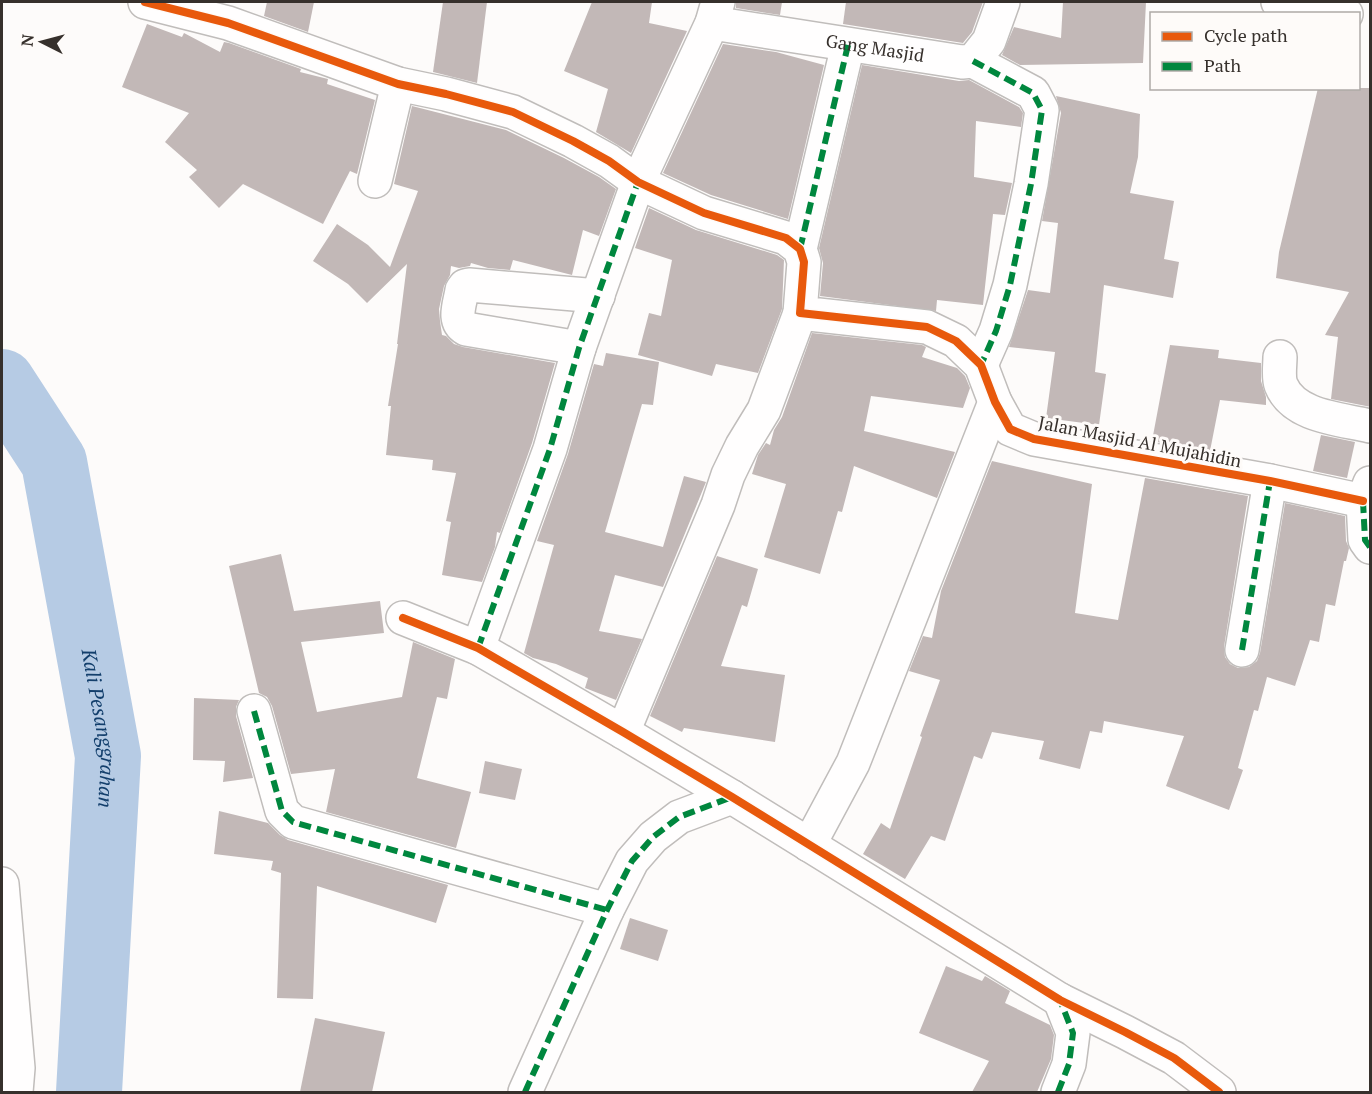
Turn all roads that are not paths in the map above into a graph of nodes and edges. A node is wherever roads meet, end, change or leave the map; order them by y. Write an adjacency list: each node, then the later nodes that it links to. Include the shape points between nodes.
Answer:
1 (145, 2): 4 (street)
2 (1003, 2): 8 (street, via 989,41)
3 (1278, 2): 6 (street)
4 (230, 12): 9 (street)
5 (715, 12): 7 (street, Gang Masjid); 11 (street)
6 (1335, 12)
7 (848, 45): 8 (street, Gang Masjid); 12 (street)
8 (973, 61): 17 (street, via 1033,93 1042,110 1010,285)
9 (398, 84): 10 (street); 11 (street, via 513,112 609,161)
10 (375, 181)
11 (638, 182): 12 (street, via 705,213 786,238); 13 (street)
12 (800, 249): 14 (street, via 804,262)
13 (597, 296): 15 (street); 15 (street, via 469,285 462,290 457,319 466,329)
14 (800, 313): 17 (street, Jalan Masjid Al Mujahidin, via 927,327 956,341); 27 (street, via 764,410 728,475)
15 (579, 348): 24 (street, via 550,449)
16 (1280, 357): 19 (street, via 1280,383 1289,399 1305,411)
17 (981, 365): 18 (street, Jalan Masjid Al Mujahidin)
18 (995, 402): 20 (street, Jalan Masjid Al Mujahidin, via 1010,429 1034,439); 29 (street, via 853,763)
19 (1371, 426)
20 (1270, 481): 21 (street, Jalan Masjid Al Mujahidin); 25 (street)
21 (1367, 492): 22 (street, via 1365,540)
22 (1371, 547)
23 (403, 618): 24 (street)
24 (478, 648): 27 (street)
25 (1242, 650)
26 (254, 711): 31 (street, via 282,811 293,822)
27 (622, 732): 28 (street)
28 (732, 797): 29 (street); 31 (street, via 680,817 653,837 632,861)
29 (809, 845): 32 (street)
30 (2, 884): 33 (street)
31 (608, 910): 34 (street)
32 (1060, 1000): 35 (street, via 1073,1033 1069,1064); 36 (street, via 1174,1058)
33 (12, 1077)
34 (525, 1092)
35 (1058, 1092)
36 (1219, 1092)

